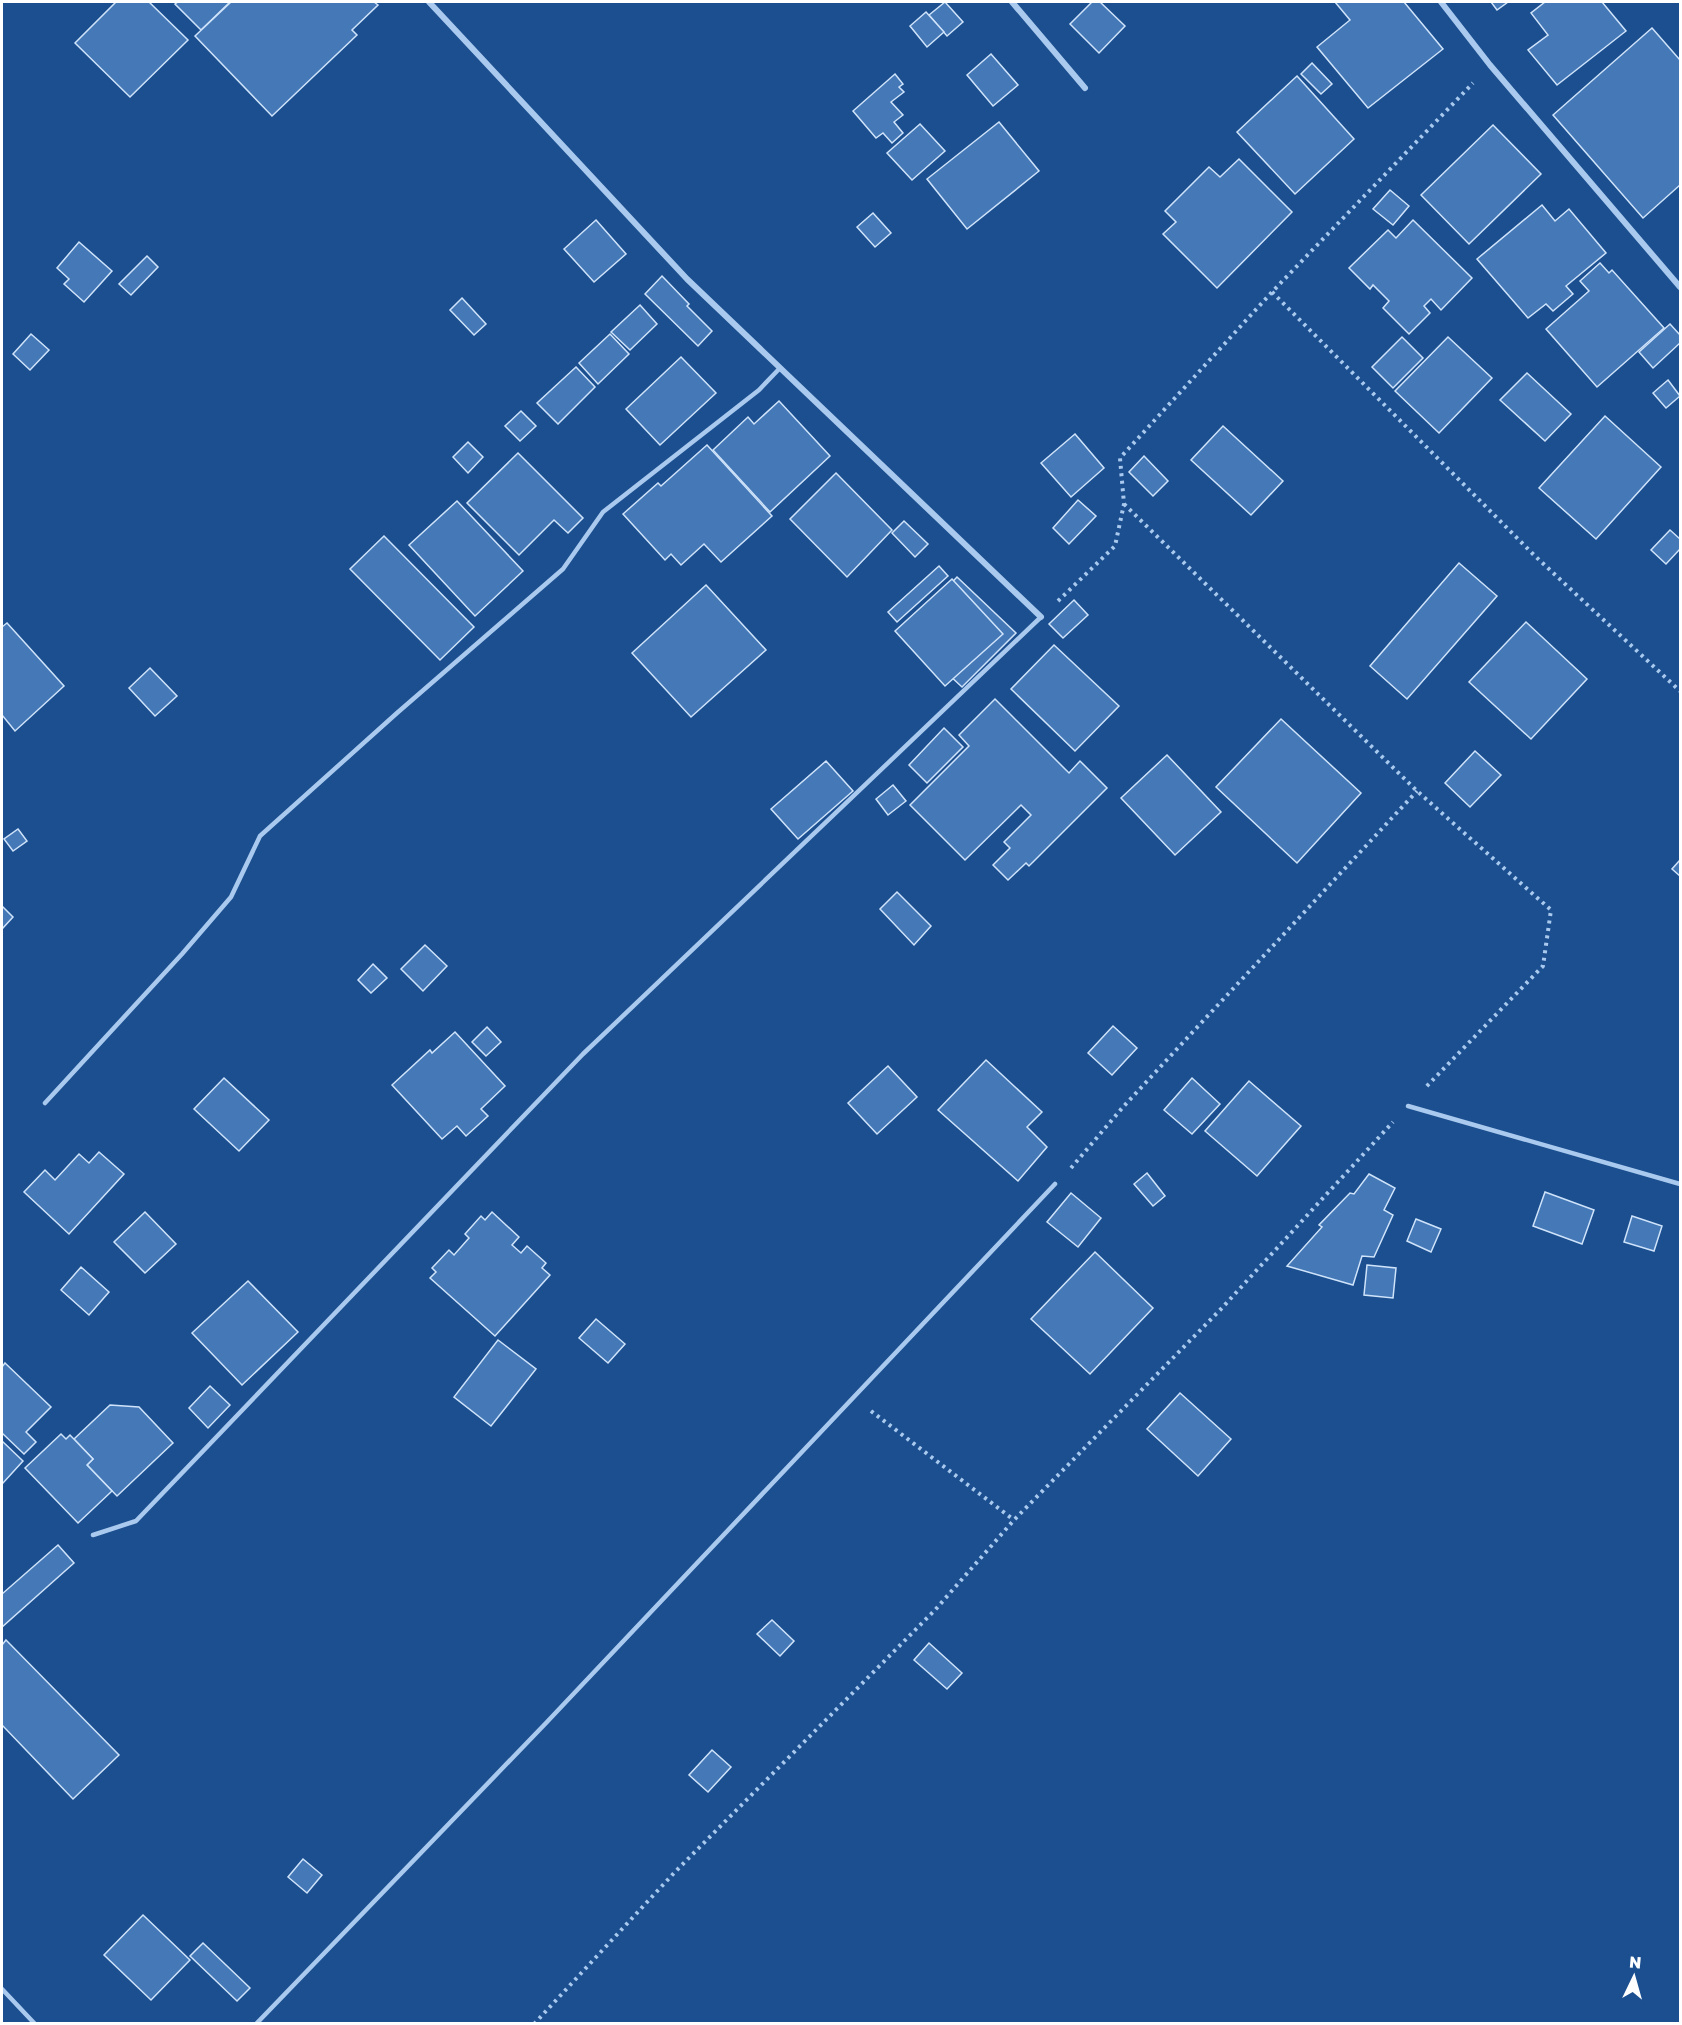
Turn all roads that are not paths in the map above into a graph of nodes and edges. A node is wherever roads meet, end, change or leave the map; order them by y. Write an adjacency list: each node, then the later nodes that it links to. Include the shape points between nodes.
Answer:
1 (429, 2): 6 (street, via 687,279)
2 (1012, 2): 4 (street)
3 (1441, 2): 5 (street)
4 (1085, 88)
5 (1680, 287)
6 (780, 368): 7 (street); 8 (lane, via 759,390 603,512 563,569 260,837 231,897)
7 (1041, 617): 12 (lane, via 583,1053 136,1521)
8 (45, 1103)
9 (1408, 1106): 11 (lane)
10 (1055, 1184): 15 (lane)
11 (1680, 1184)
12 (93, 1535)
13 (2, 1989): 14 (lane)
14 (35, 2024)
15 (256, 2024)

